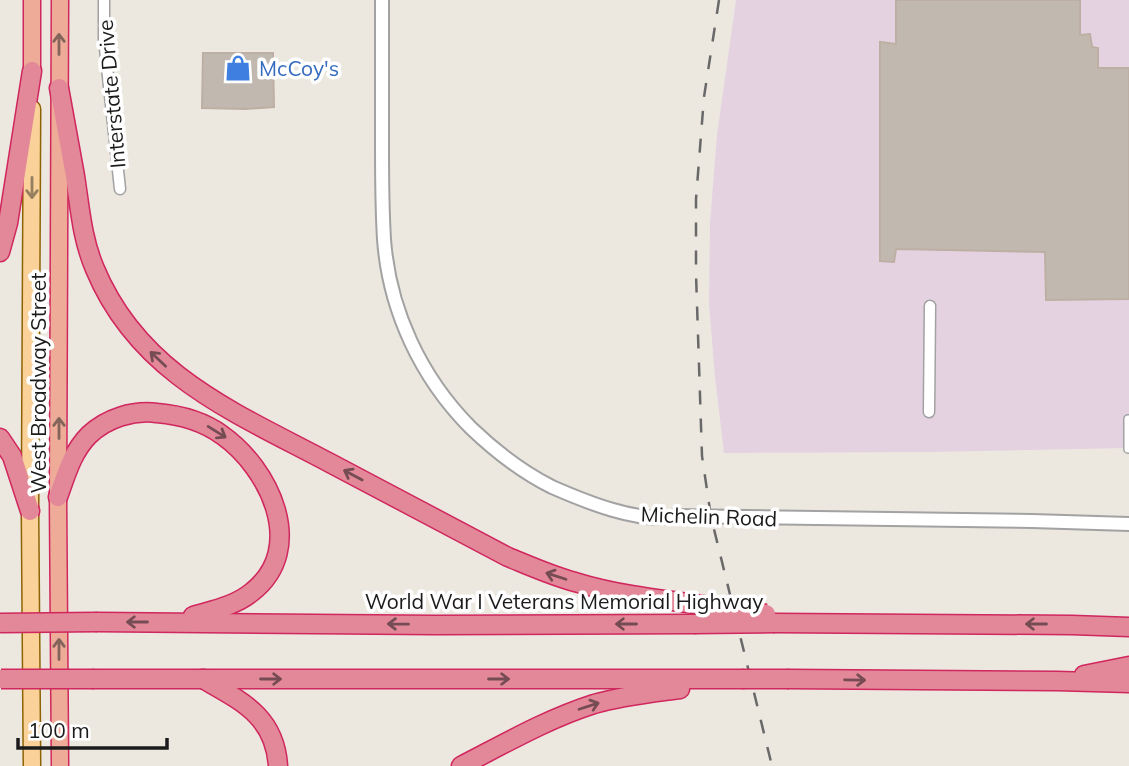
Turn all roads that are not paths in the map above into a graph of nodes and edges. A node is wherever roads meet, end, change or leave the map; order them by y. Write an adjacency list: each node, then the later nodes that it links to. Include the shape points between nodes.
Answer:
1 (32, 0): 5 (highway, West Broadway Street)
2 (60, 0): 6 (highway, West Broadway Street, one-way to 2)
3 (104, 0): 7 (street, Interstate Drive)
4 (382, 0): 16 (street, Michelin Road, via 384,241 397,306 410,342 441,393 498,453 581,500 645,516)
5 (32, 71): 8 (highway); 15 (main road, West Broadway Street, one-way to 15)
6 (59, 88): 14 (highway, West Broadway Street, one-way to 6); 17 (highway, one-way to 6, bridge, via 576,583 543,572 232,411 180,378 127,325 94,268 80,222)
7 (120, 188)
8 (0, 252)
9 (930, 306): 10 (street)
10 (929, 412)
11 (1129, 419): 13 (street)
12 (0, 438): 15 (highway, via 12,456)
13 (1128, 449)
14 (58, 497): 19 (highway, one-way to 19, via 80,445 102,425 126,414 184,417 220,433 247,457 261,475 276,510 279,535 273,564 263,582 240,601); 30 (highway, West Broadway Street, one-way to 14)
15 (30, 511): 29 (main road, West Broadway Street)
16 (1129, 524)
17 (774, 619): 19 (highway, World War I Veterans Memorial Highway, one-way to 19, bridge, via 694,624); 20 (highway, World War I Veterans Memorial Highway, one-way to 17)
18 (0, 622): 19 (highway, World War I Veterans Memorial Highway, one-way to 18, bridge)
19 (177, 622)
20 (1072, 625): 21 (highway, World War I Veterans Memorial Highway); 22 (highway)
21 (1129, 627)
22 (1129, 635)
23 (1129, 666): 26 (highway)
24 (1, 678): 25 (highway, bridge)
25 (203, 678): 27 (highway, one-way to 27); 31 (highway, via 246,704 266,725)
26 (1057, 681): 27 (highway, one-way to 26, bridge); 28 (highway)
27 (711, 682): 32 (highway, one-way to 27, via 594,704)
28 (1129, 683)
29 (32, 766)
30 (60, 766)
31 (278, 766)
32 (461, 766)

